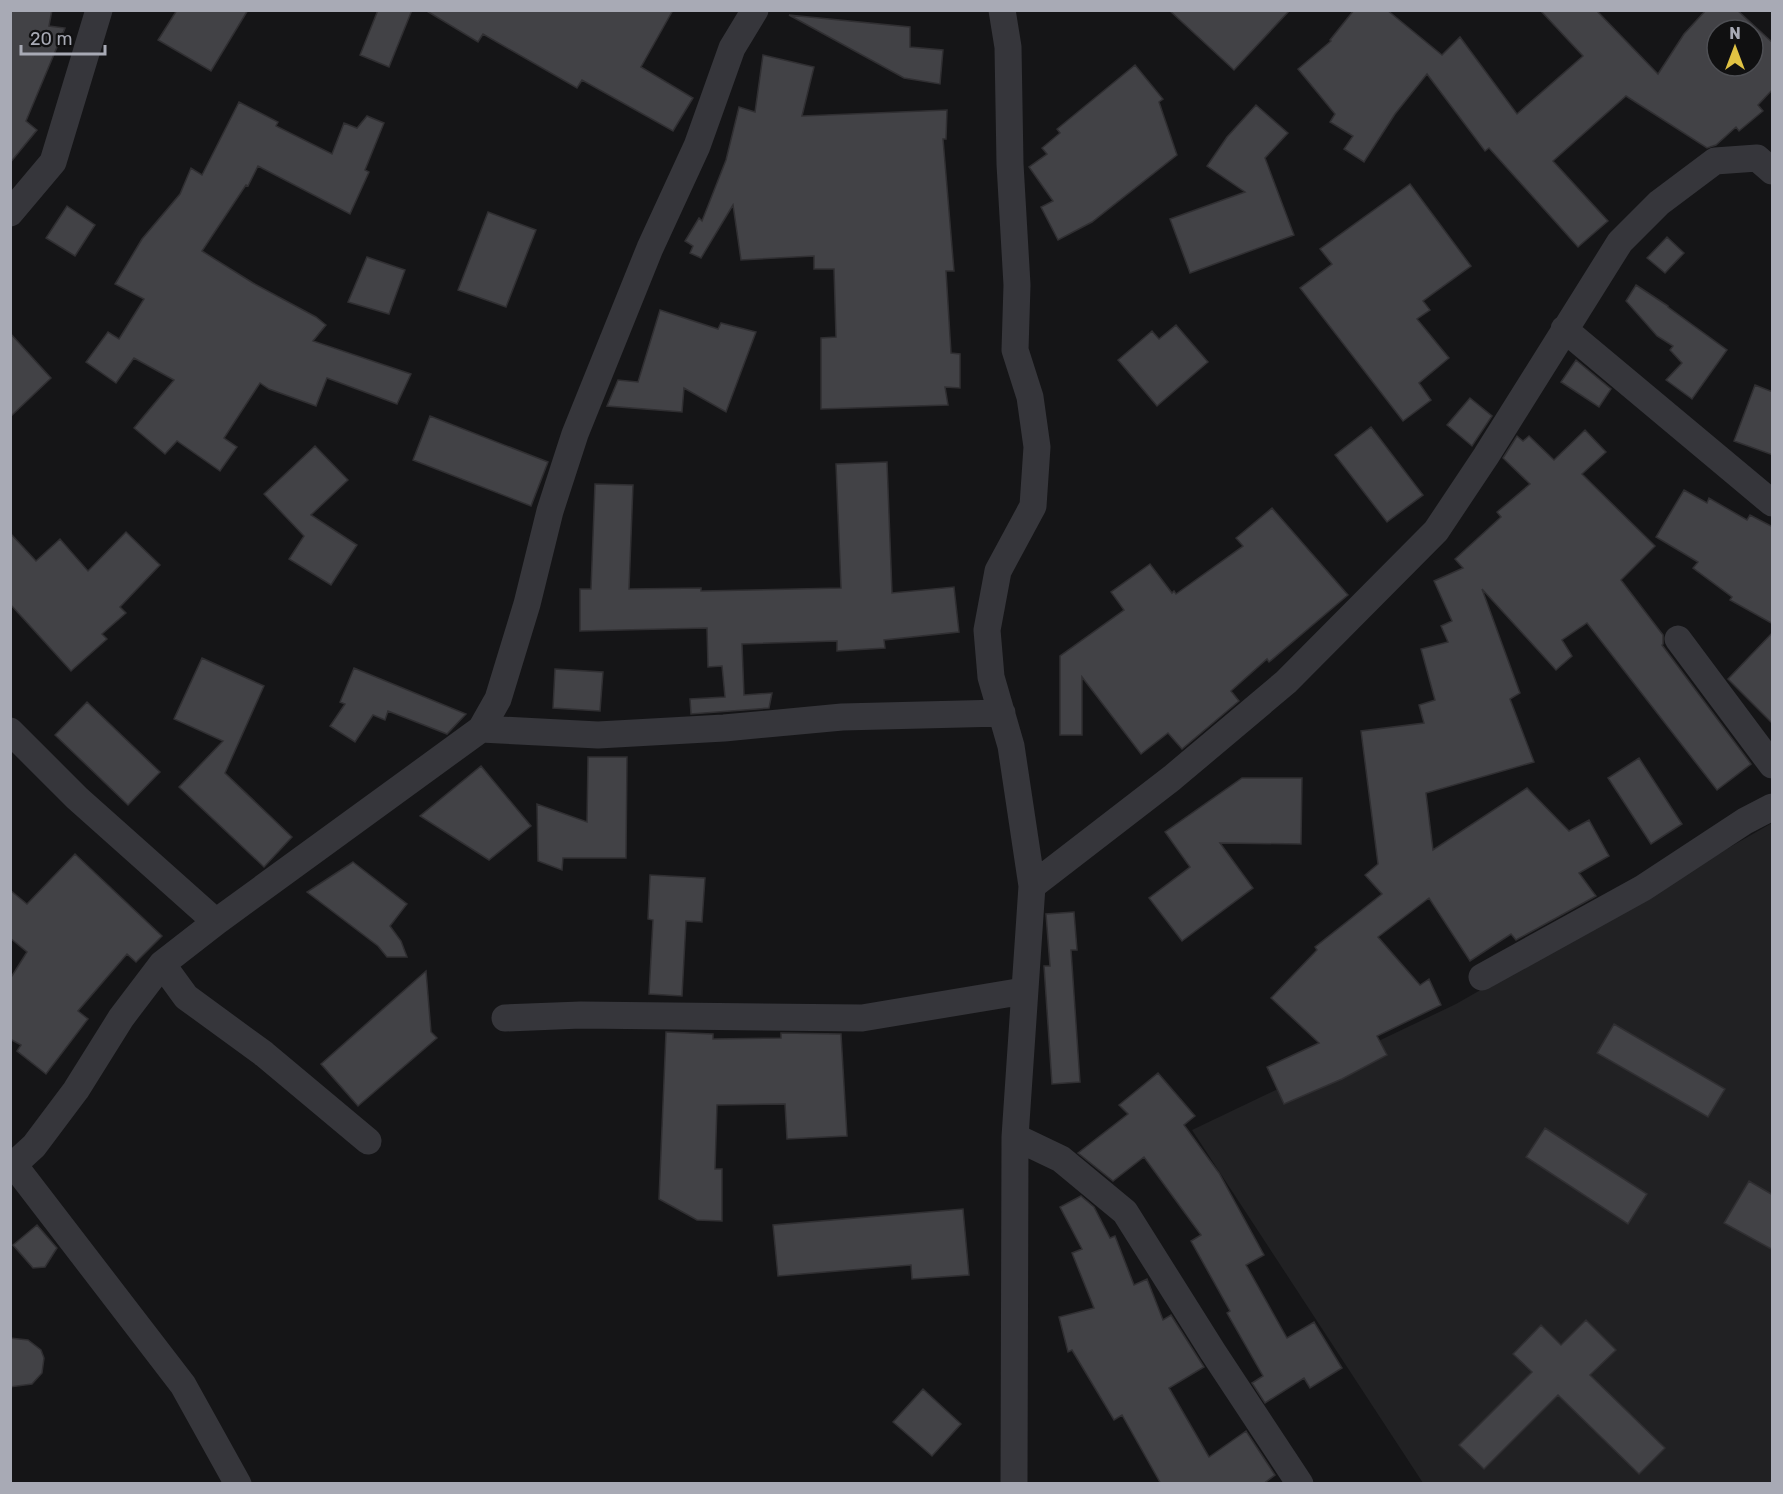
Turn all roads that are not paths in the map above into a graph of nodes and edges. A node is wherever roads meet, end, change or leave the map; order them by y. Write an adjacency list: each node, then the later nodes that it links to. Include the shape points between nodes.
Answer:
1 (99, 10): 5 (street, via 53,162)
2 (756, 10): 10 (street, via 732,48 697,146 650,248 575,434 498,699)
3 (1002, 10): 9 (street, via 1008,47 1017,285 1015,350 1030,397 1036,447 1033,506 998,570 987,630 991,677)
4 (1773, 171): 6 (street, via 1757,158 1715,161 1659,203 1620,242)
5 (10, 213)
6 (1564, 329): 7 (street); 14 (street, via 1436,531 1286,682 1172,778)
7 (1773, 503)
8 (1678, 639): 12 (street)
9 (1002, 713): 10 (street, via 842,717 598,735); 14 (street, via 1011,746)
10 (481, 729): 15 (street)
11 (10, 731): 15 (street, via 77,798)
12 (1773, 765)
13 (1773, 807): 17 (street, via 1643,888)
14 (1032, 886): 18 (street)
15 (216, 922): 16 (street)
16 (162, 964): 21 (street, via 186,997 264,1054); 22 (street, via 120,1018 69,1099 34,1146)
17 (1482, 977)
18 (1024, 991): 19 (street, via 862,1018); 20 (street)
19 (505, 1018)
20 (1015, 1137): 24 (street); 25 (street, via 1061,1159 1125,1212)
21 (368, 1141)
22 (12, 1167): 23 (street, via 183,1385)
23 (238, 1484)
24 (1014, 1484)
25 (1300, 1484)

